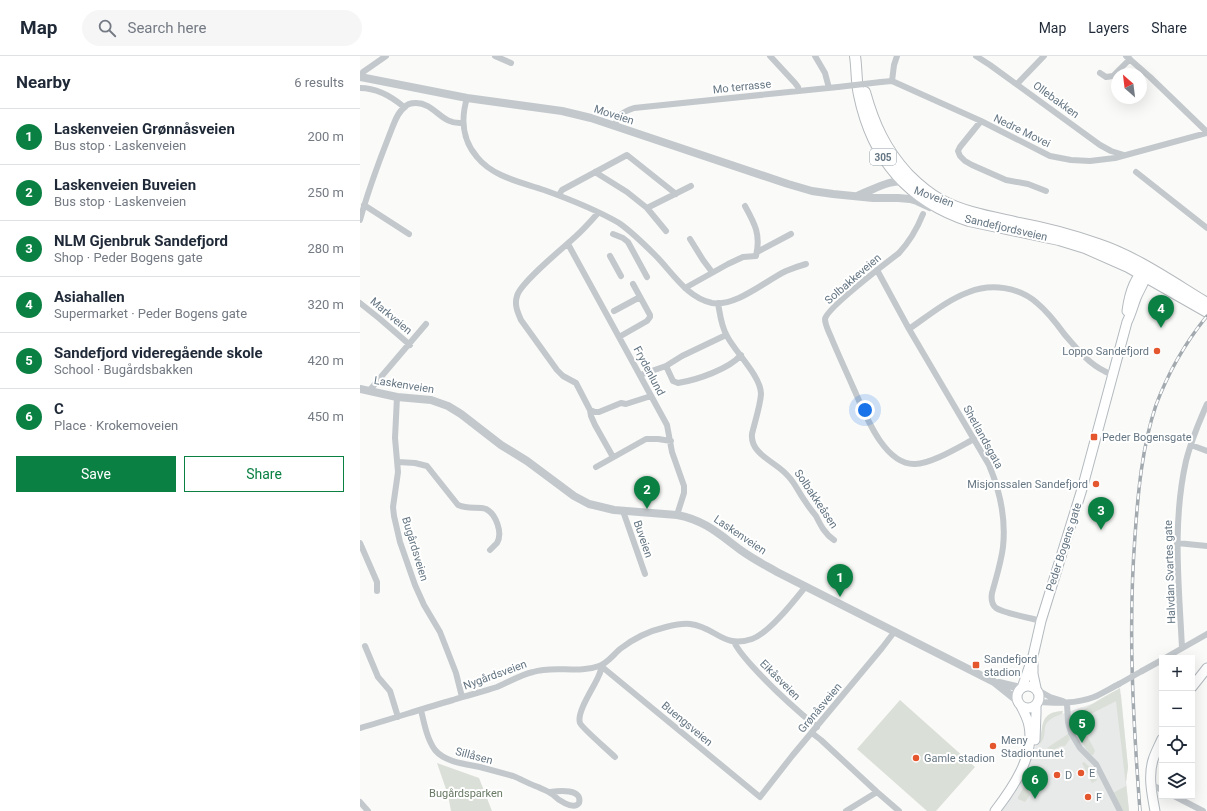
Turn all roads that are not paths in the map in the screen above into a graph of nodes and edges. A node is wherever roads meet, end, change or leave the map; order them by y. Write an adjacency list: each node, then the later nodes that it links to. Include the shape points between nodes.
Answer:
1 (386, 56): 12 (street)
2 (495, 56): 10 (street)
3 (770, 56): 18 (street, via 795,83)
4 (815, 56): 17 (street, via 825,73)
5 (897, 56): 13 (street)
6 (976, 56): 15 (street, Ollebakken)
7 (1044, 56): 15 (street)
8 (1128, 57): 11 (street, via 1113,76 1106,77); 24 (street)
9 (856, 61): 28 (main road, Sandefjordsveien / 305, via 859,97 870,132 882,156); 29 (main road, Sandefjordsveien / 305, via 882,139 900,165)
10 (511, 63)
11 (1100, 73)
12 (361, 77): 19 (street, Moveien)
13 (892, 81): 14 (street, Nedre Movei); 21 (street, Nedre Movei)
14 (881, 82): 17 (street, Mo terrasse, bridge)
15 (1017, 84): 25 (street, Ollebakken, via 1100,145)
16 (360, 88): 20 (street, via 376,90)
17 (829, 88): 18 (street, Mo terrasse)
18 (799, 92): 23 (street, Mo terrasse, via 634,108 625,111)
19 (467, 98): 22 (street); 23 (street, Moveien, via 562,111)
20 (404, 107): 22 (street, via 416,103 427,105 449,122); 35 (street, via 396,119)
21 (981, 121): 25 (street, Nedre Movei, via 1050,156 1090,161); 31 (street, via 960,147 960,156 972,165 1006,180)
22 (462, 123): 33 (street, via 470,148 488,168)
23 (614, 126): 34 (street, Moveien, via 812,191)
24 (1207, 133): 25 (street, Nedre Movei)
25 (1126, 155)
26 (595, 172): 32 (street, via 627,155); 33 (street, via 562,190); 37 (street)
27 (1136, 172): 42 (street)
28 (902, 181): 29 (street, Moveien); 34 (street, Moveien); 40 (main road, Sandefjordsveien / 305, via 921,197)
29 (919, 185): 54 (main road, Sandefjordsveien / 305, via 941,200 980,215 1081,238 1118,252)
30 (691, 186): 32 (street)
31 (1046, 191)
32 (676, 194): 37 (street)
33 (559, 196): 38 (street)
34 (856, 196): 40 (street, Moveien, via 910,199)
35 (364, 205): 41 (street); 44 (street)
36 (745, 206): 49 (street, via 757,229)
37 (647, 208): 43 (street)
38 (598, 213): 48 (street); 58 (street, via 619,223 641,241)
39 (923, 214): 52 (street, Solbakkeveien, via 907,244)
40 (957, 217): 54 (main road, Sandefjordsveien / 305, via 1066,242)
41 (360, 220)
42 (1207, 228)
43 (666, 231)
44 (409, 234)
45 (613, 234): 56 (street, via 628,242)
46 (791, 234): 49 (street)
47 (690, 239): 53 (street)
48 (568, 244): 68 (street, Frydenlund); 79 (street, via 520,289 516,303 517,311 557,370 576,383)
49 (757, 252): 53 (street, via 756,256 743,257)
50 (610, 256): 55 (street)
51 (806, 264): 61 (street, via 785,272 738,298)
52 (877, 270): 66 (street, Shetlandsgata); 80 (street, Solbakkeveien, via 838,304 825,319 830,337 871,428 884,446 897,458 910,464 932,460)
53 (712, 272): 58 (street)
54 (1144, 273): 62 (main road, Sandefjordsveien / 305); 64 (main road, Sandefjordsveien / 305); 73 (main road, Peder Bogens gate, via 1127,322)
55 (621, 276)
56 (647, 277)
57 (633, 284): 59 (street)
58 (685, 288): 61 (street, via 701,299)
59 (640, 297): 63 (street); 68 (street, via 650,314 649,320)
60 (360, 303): 69 (street, Markveien)
61 (718, 303): 67 (street, Solbakkeåsen)
62 (1207, 303)
63 (614, 311)
64 (1207, 312)
65 (426, 324): 69 (street, Markveien)
66 (909, 329): 73 (street, via 970,291 982,288 1014,290 1038,303 1087,360 1100,370); 80 (street, Shetlandsgata)
67 (726, 335): 70 (street, Solbakkeåsen); 71 (street)
68 (619, 336): 72 (street, Frydenlund)
69 (410, 344): 75 (street, Markveien)
70 (741, 355): 71 (street, via 734,362 705,376 678,383 673,381); 89 (street, Solbakkeåsen, via 761,394 752,434 754,445 762,456 774,462 790,477 823,529)
71 (666, 366): 72 (street)
72 (640, 374): 76 (street, Frydenlund)
73 (1113, 375): 97 (main road, Peder Bogens gate, via 1082,489)
74 (360, 389): 75 (street, Laskenveien)
75 (369, 391): 77 (street, Laskenveien)
76 (651, 396): 79 (street, via 599,412); 81 (street, Frydenlund, via 667,425)
77 (397, 397): 85 (street, Bugårdsveien); 87 (street, Laskenveien, via 431,400 448,406 574,496 594,506)
78 (1207, 404): 82 (street, Halvdan Svartes gate)
79 (590, 410): 84 (street)
80 (974, 439): 97 (street, Shetlandsgata, via 994,478 1003,516 1003,548 991,600 996,608)
81 (671, 441): 84 (street, via 646,439); 88 (street, Frydenlund, via 684,486)
82 (1191, 445): 83 (street); 91 (street, Halvdan Svartes gate, via 1181,485)
83 (1207, 451)
84 (612, 457): 86 (street)
85 (398, 462): 93 (street, via 427,466 458,504 465,508 480,508 491,513 499,528 499,535); 112 (street, Bugårdsveien, via 393,507 400,542 415,585 440,632 456,672)
86 (596, 467)
87 (623, 511): 88 (street, Laskenveien); 94 (street, Buveien)
88 (677, 515): 95 (street, Laskenveien, via 704,523 753,558)
89 (834, 540)
90 (360, 543): 96 (street, via 377,582)
91 (1177, 543): 92 (street); 102 (street, Halvdan Svartes gate)
92 (1207, 546)
93 (490, 550)
94 (645, 574)
95 (806, 586): 98 (street, Laskenveien); 100 (street, via 760,636 744,642)
96 (377, 591)
97 (1041, 621): 104 (main road, Peder Bogens gate)
98 (895, 632): 108 (street, Laskenveien); 118 (street, Grønåsveien)
99 (1207, 634): 102 (street)
100 (734, 642): 106 (street, via 699,626 679,624 644,634 624,646); 118 (street, Eikåsveien, via 738,650 767,682)
101 (365, 646): 117 (street, via 378,677 390,691)
102 (1182, 648): 103 (street)
103 (1170, 655)
104 (1033, 656): 110 (main road, Peder Bogens gate); 111 (main road, Peder Bogens gate)
105 (1159, 662): 113 (street, bridge, via 1093,697)
106 (601, 666): 112 (street, Nygårdsveien, via 591,669 534,671 497,687); 122 (street, via 600,674 581,709 580,723); 127 (street, Buengsveien)
107 (1207, 668): 109 (main road)
108 (994, 682): 110 (street, Laskenveien); 114 (street, Laskenveien)
109 (1195, 683)
110 (1022, 688): 111 (main road); 114 (main road, via 1017,698)
111 (1036, 688): 113 (street, via 1050,697); 115 (main road, via 1039,696)
112 (462, 697): 116 (street, Nygårdsveien)
113 (1067, 702): 115 (street); 135 (street, via 1071,733 1080,748 1096,764)
114 (1020, 704): 115 (main road, via 1025,708); 133 (main road, via 1030,733 1025,759 1015,782)
115 (1037, 704): 134 (main road, via 1035,741 1029,763 1019,785)
116 (420, 710): 117 (street, Nygårdsveien); 125 (street, Sillåsen, via 430,741 445,758 514,777)
117 (398, 716): 119 (street, Nygårdsveien)
118 (817, 727): 120 (street, Grønåsveien)
119 (360, 728)
120 (812, 733): 126 (street); 127 (street, Grønåsveien)
121 (1159, 747): 123 (main road, via 1152,762)
122 (615, 757)
123 (1152, 785): 124 (street); 136 (main road)
124 (1159, 788)
125 (550, 792): 125 (street, Sillåsen, via 568,809 572,810 578,805 579,798 574,793)
126 (877, 792): 131 (street); 132 (street)
127 (760, 797)
128 (1180, 799): 137 (street)
129 (360, 802): 130 (street)
130 (368, 811)
131 (846, 811)
132 (899, 811)
133 (995, 811)
134 (1001, 811)
135 (1120, 811)
136 (1155, 811)
137 (1204, 811)

